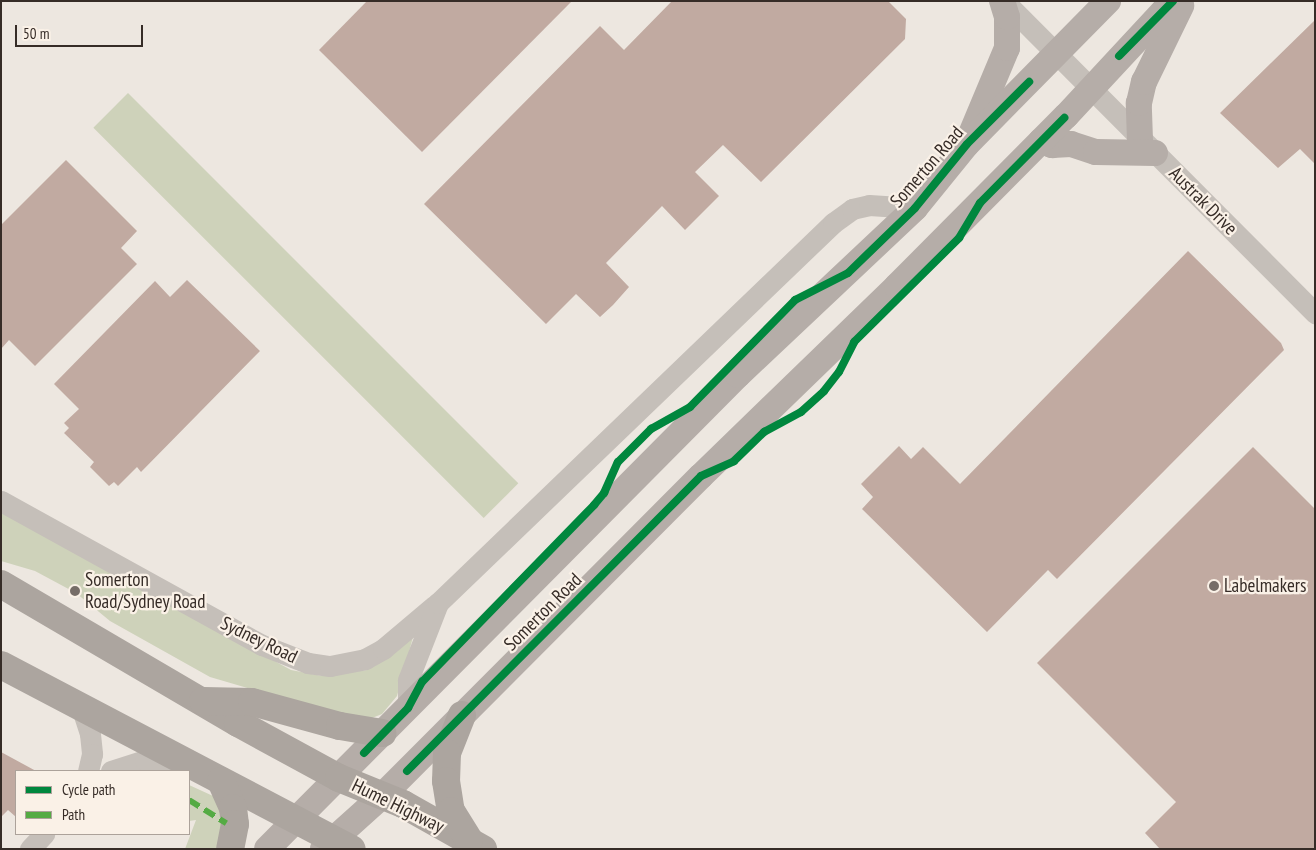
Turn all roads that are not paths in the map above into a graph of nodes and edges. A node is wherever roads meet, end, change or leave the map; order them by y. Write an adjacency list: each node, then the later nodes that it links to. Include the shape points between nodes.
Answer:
1 (1003, 1): 5 (street, Austrak Drive); 8 (main road, via 1007,17 1007,48)
2 (1108, 1): 5 (main road, Somerton Road)
3 (1173, 1): 6 (main road, Somerton Road)
4 (1183, 1): 9 (main road, via 1144,82 1139,103)
5 (1056, 55): 6 (street, Austrak Drive); 8 (main road, Somerton Road)
6 (1090, 88): 7 (main road, Somerton Road); 9 (street, Austrak Drive)
7 (1041, 141): 9 (main road, via 1052,145 1071,144 1096,152); 19 (main road, Somerton Road)
8 (967, 144): 10 (main road, Somerton Road)
9 (1147, 146): 11 (street, Austrak Drive)
10 (915, 208): 14 (street, Somerton Road, via 869,205 852,209 833,223); 17 (main road, Somerton Road, via 738,375)
11 (1315, 313)
12 (1, 501): 14 (street, Sydney Road, via 262,644 308,663 330,666 365,659 383,649)
13 (1, 584): 16 (highway)
14 (438, 604): 17 (street, Somerton Road, via 408,680)
15 (1, 665): 18 (highway)
16 (199, 701): 20 (highway, via 252,702 340,726); 24 (highway)
17 (408, 708): 20 (main road, Somerton Road)
18 (82, 709): 21 (highway); 22 (street, via 90,734 92,754)
19 (462, 715): 26 (main road, Somerton Road); 30 (highway, via 447,753 446,781 451,811)
20 (382, 733): 24 (main road, Somerton Road)
21 (180, 760): 23 (street, via 145,760); 25 (highway)
22 (88, 770)
23 (114, 770)
24 (339, 778): 26 (highway, Hume Highway); 27 (main road, Somerton Road)
25 (221, 781): 27 (highway); 32 (highway, via 233,808 235,824)
26 (383, 795): 29 (main road, Somerton Road); 30 (highway, Hume Highway)
27 (296, 822): 29 (highway); 33 (main road, Somerton Road)
28 (43, 835): 31 (street)
29 (336, 845)
30 (477, 846)
31 (30, 849)
32 (230, 849)
33 (267, 849)

